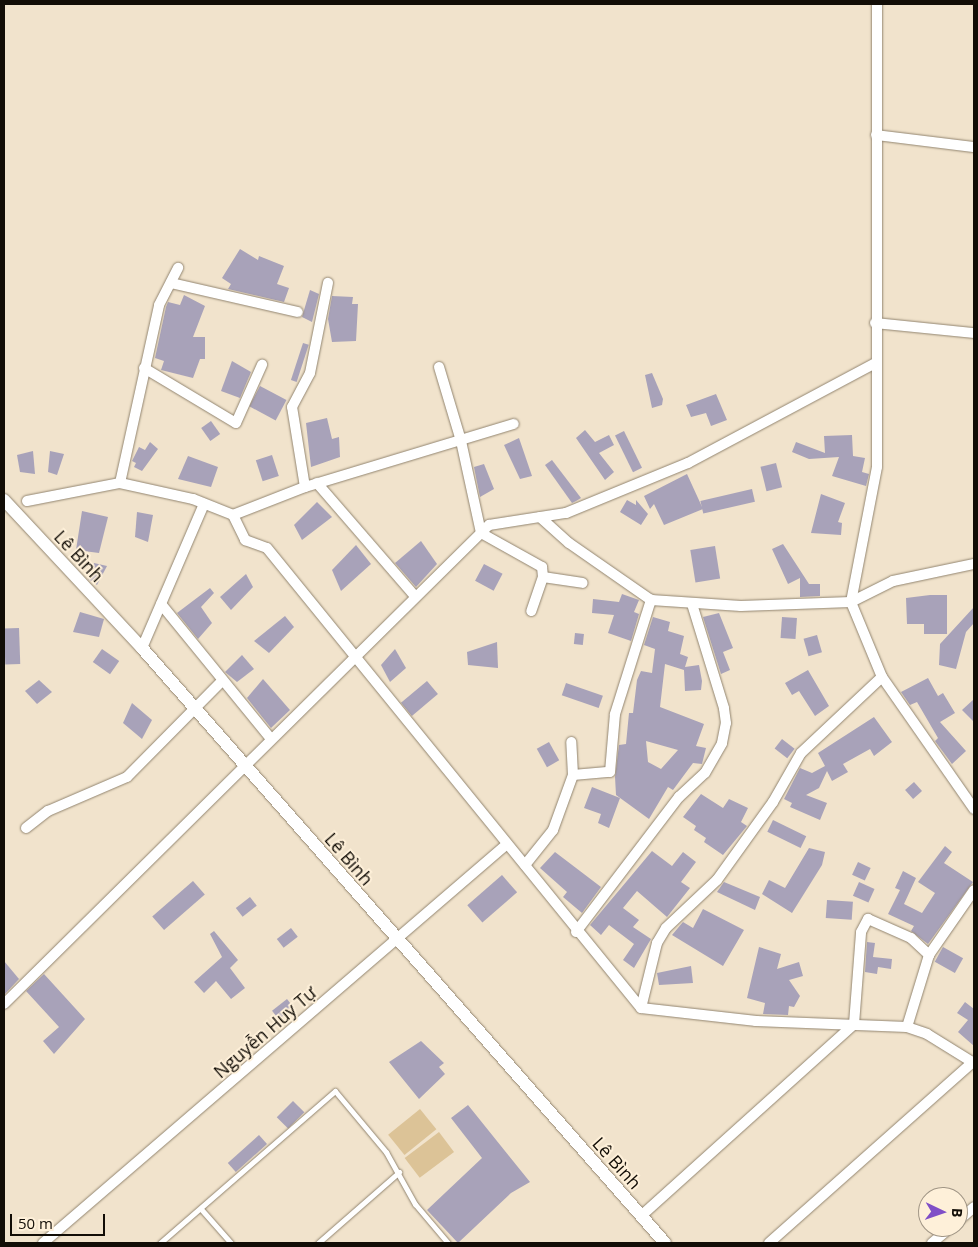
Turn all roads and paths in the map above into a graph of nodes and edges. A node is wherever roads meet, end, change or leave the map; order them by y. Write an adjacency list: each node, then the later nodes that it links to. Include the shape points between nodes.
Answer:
1 (877, 4): 2 (street)
2 (876, 136): 3 (street); 8 (street)
3 (974, 147)
4 (178, 268): 5 (street)
5 (171, 283): 7 (street); 13 (street, via 159,305)
6 (328, 283): 18 (street, via 310,373 292,407)
7 (298, 312)
8 (875, 323): 9 (street); 10 (street)
9 (974, 333)
10 (875, 363): 23 (street, via 688,464 566,513); 30 (street, via 877,467)
11 (262, 365): 13 (street, via 236,423)
12 (439, 367): 15 (street)
13 (144, 368): 16 (street)
14 (514, 424): 15 (street)
15 (461, 441): 17 (street); 24 (street)
16 (120, 483): 20 (street); 21 (street)
17 (317, 484): 18 (street); 28 (street)
18 (305, 487): 22 (street)
19 (4, 500): 34 (street, Lê Bình)
20 (27, 501)
21 (204, 504): 22 (street); 31 (street)
22 (233, 515): 35 (street, via 245,540 267,548)
23 (540, 517): 24 (street, via 489,525); 29 (street, via 569,543)
24 (480, 533): 26 (street, via 542,567); 28 (street)
25 (974, 564): 30 (street, via 893,581)
26 (543, 577): 27 (street); 33 (street)
27 (583, 583)
28 (415, 596): 35 (street)
29 (651, 600): 32 (street); 42 (street, via 615,714 610,772)
30 (851, 602): 32 (street); 36 (street)
31 (161, 604): 34 (street); 37 (street)
32 (692, 604): 48 (street, via 724,708 726,723 722,743 705,773 679,797)
33 (532, 611)
34 (142, 648): 38 (street, Lê Bình)
35 (354, 659): 39 (street); 45 (street)
36 (882, 677): 43 (street); 52 (street, via 801,752 773,802 717,880 666,928 657,943)
37 (223, 680): 38 (street); 39 (street)
38 (194, 709): 41 (street, Lê Bình); 44 (street, via 127,777 48,811)
39 (272, 738): 41 (street)
40 (571, 742): 42 (street)
41 (244, 766): 49 (street, Lê Bình); 51 (street)
42 (573, 774): 46 (street, via 553,830)
43 (974, 809)
44 (26, 828)
45 (506, 844): 46 (street); 49 (street, Nguyễn Huy Tự)
46 (525, 865): 48 (street)
47 (974, 890): 50 (street)
48 (576, 932): 52 (street)
49 (398, 940): 58 (street, Lê Bình); 59 (street, Nguyễn Huy Tự)
50 (929, 955): 53 (street, via 911,938 868,918 861,932); 54 (street)
51 (4, 1004)
52 (641, 1008): 53 (street, via 756,1021)
53 (854, 1024): 54 (street); 58 (street)
54 (907, 1027): 55 (street, via 927,1034)
55 (973, 1063): 65 (street)
56 (399, 1172): 57 (lane, via 335,1091); 62 (lane); 63 (lane, via 415,1204)
57 (201, 1209): 60 (lane); 61 (lane)
58 (641, 1216): 64 (street, Lê Bình)
59 (43, 1243)
60 (160, 1243)
61 (231, 1243)
62 (318, 1243)
63 (448, 1243)
64 (665, 1243)
65 (769, 1243)

